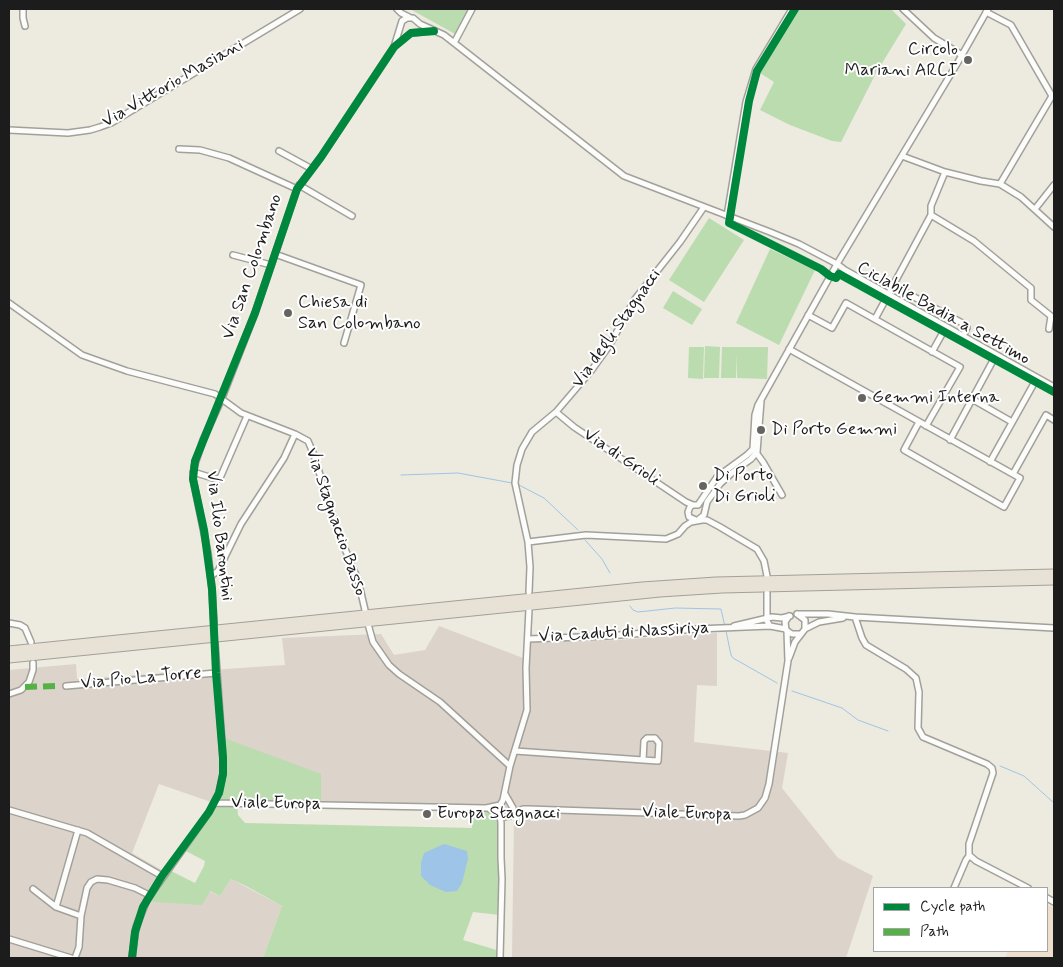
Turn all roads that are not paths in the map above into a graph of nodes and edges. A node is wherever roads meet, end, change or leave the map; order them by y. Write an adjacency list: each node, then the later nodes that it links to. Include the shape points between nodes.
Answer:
1 (23, 9): 11 (street)
2 (300, 9): 18 (street, Via Vittorio Masiani, via 105,125 68,133)
3 (472, 9): 14 (street)
4 (792, 9): 31 (street, via 756,69 746,102)
5 (902, 9): 16 (street, via 934,38)
6 (987, 10): 16 (street); 17 (street, via 1011,26)
7 (399, 11): 8 (street); 10 (street, Via San Colombano)
8 (410, 17): 9 (street); 10 (street)
9 (416, 21): 12 (street); 13 (street, via 417,27)
10 (401, 25): 13 (street, via 404,32); 15 (street, Via San Colombano)
11 (25, 26)
12 (434, 31): 13 (street); 14 (street)
13 (411, 33): 15 (street, Via San Colombano)
14 (454, 42): 27 (street, via 624,176)
15 (394, 47): 22 (street, Via San Colombano)
16 (962, 55): 21 (street)
17 (1053, 94): 24 (street)
18 (9, 130)
19 (179, 149): 26 (street, via 200,150 229,158)
20 (278, 151): 22 (street)
21 (902, 156): 23 (street); 35 (street)
22 (312, 169): 26 (street, Via San Colombano)
23 (946, 172): 24 (street); 29 (street, via 931,206)
24 (1000, 184): 28 (street)
25 (1054, 185): 28 (street)
26 (298, 187): 30 (street); 33 (street, Via San Colombano)
27 (704, 207): 31 (street); 54 (street, Via degli Stagnacci, via 634,299 591,371)
28 (1035, 209): 32 (street)
29 (931, 215): 37 (street); 43 (street, via 974,241 1031,288 1031,300 1051,316)
30 (352, 216)
31 (728, 216): 35 (street, via 778,234)
32 (1054, 227)
33 (275, 254): 36 (street, Via San Colombano); 45 (street, Via San Colombano, via 361,285)
34 (233, 255): 36 (street)
35 (837, 264): 38 (street); 40 (street)
36 (271, 265): 51 (street, Via San Colombano)
37 (892, 285): 38 (street); 44 (street, via 966,325)
38 (888, 294): 41 (street); 42 (street)
39 (9, 303): 51 (street, via 74,350 92,359)
40 (808, 315): 41 (street, via 832,328 846,303); 46 (street)
41 (874, 319): 47 (street)
42 (946, 327): 44 (street); 47 (street)
43 (1050, 328)
44 (963, 336): 48 (street)
45 (344, 343)
46 (789, 349): 53 (street); 57 (street)
47 (932, 352): 59 (street, via 960,367)
48 (996, 355): 49 (street); 52 (street)
49 (1037, 378): 50 (street); 58 (street)
50 (1054, 387)
51 (222, 398): 55 (street, Via Stagnaccio Basso); 65 (street, Via Ilio Barontini)
52 (972, 399): 58 (street); 61 (street)
53 (761, 401): 62 (street, via 756,412); 63 (street, via 760,440)
54 (556, 412): 68 (street, Via di Grioli); 75 (street, Via degli Stagnacci, via 530,434 518,460 516,490)
55 (247, 416): 60 (street, Via Stagnaccio Basso); 65 (street, via 220,478)
56 (1054, 420): 66 (street, via 1046,415)
57 (919, 422): 59 (street); 66 (street, via 904,450 1004,507 1020,478)
58 (1012, 422): 64 (street)
59 (926, 426): 61 (street)
60 (295, 434): 77 (street, via 284,458 241,524 218,571); 84 (street, Via Stagnaccio Basso, via 311,446 335,525 358,580)
61 (950, 440): 64 (street)
62 (753, 448): 63 (street); 69 (street, via 717,478)
63 (756, 454): 67 (street); 71 (street, via 720,484)
64 (990, 462): 66 (street)
65 (193, 472): 77 (street, Via Ilio Barontini)
66 (1013, 474)
67 (782, 495)
68 (686, 502): 69 (street, Via di Grioli); 70 (street)
69 (696, 505): 70 (street); 71 (street)
70 (688, 512): 72 (street, via 691,518); 74 (street)
71 (704, 512): 72 (street); 73 (street)
72 (698, 520): 73 (street); 74 (street)
73 (707, 520): 78 (street, via 759,551)
74 (685, 526): 75 (street, via 678,534 664,539 586,534)
75 (528, 542): 80 (street, Via degli Stagnacci)
76 (1054, 574): 101 (highway, via 650,586)
77 (211, 576): 91 (street, Via Ilio Barontini)
78 (767, 576)
79 (1054, 580): 102 (highway, via 660,592)
80 (529, 592)
81 (766, 593): 82 (street)
82 (766, 605): 87 (street); 89 (street)
83 (529, 609): 98 (street)
84 (365, 610)
85 (797, 614): 86 (street); 88 (street); 97 (street, via 805,620)
86 (790, 616): 87 (street, Via Caduti di Nassiriya); 96 (street, via 786,620)
87 (774, 617): 89 (street, Via Caduti di Nassiriya)
88 (853, 617): 95 (street); 97 (street, via 827,620); 122 (street, via 866,645 916,678 921,735 992,768 969,844)
89 (766, 618): 93 (street); 94 (street, Via Caduti di Nassiriya)
90 (9, 623): 99 (street, via 25,628)
91 (214, 624)
92 (368, 624): 110 (street, via 373,642 389,665 440,702)
93 (770, 626): 94 (street, Via Caduti di Nassiriya); 96 (street, Via Caduti di Nassiriya)
94 (720, 628): 98 (street, Via Caduti di Nassiriya)
95 (1054, 628)
96 (786, 630): 97 (street, via 795,635); 103 (street, Viale Europa)
97 (802, 632): 103 (street, Viale Europa)
98 (528, 639): 108 (street, via 527,710)
99 (31, 642)
100 (215, 643): 105 (street)
101 (9, 651)
102 (9, 658)
103 (788, 661): 116 (street, Viale Europa, via 768,792 762,804 750,813 739,816)
104 (33, 663): 107 (street, via 29,682 21,690)
105 (216, 673): 106 (street, Via Pio La Torre); 112 (street, via 223,763)
106 (66, 686)
107 (9, 694)
108 (515, 750): 109 (street); 110 (street)
109 (643, 760): 109 (street, via 658,761 659,743 655,738 644,741)
110 (510, 766): 111 (street)
111 (505, 793): 113 (street); 114 (street)
112 (214, 803): 115 (street, Viale Europa); 123 (street)
113 (501, 804): 114 (street); 115 (street, Viale Europa); 118 (street)
114 (510, 804): 116 (street, Viale Europa); 119 (street, via 513,809)
115 (488, 808): 118 (street, Viale Europa)
116 (522, 809): 119 (street)
117 (9, 810): 121 (street)
118 (499, 814): 119 (street); 120 (street)
119 (509, 816): 120 (street)
120 (501, 825): 133 (street)
121 (78, 830): 123 (street, via 95,836); 128 (street)
122 (969, 856): 124 (street); 125 (street)
123 (162, 876): 127 (street)
124 (954, 887)
125 (1026, 887)
126 (32, 889): 128 (street)
127 (149, 895): 129 (street, via 119,883 96,879 88,886); 132 (street, via 137,922)
128 (56, 907): 129 (street)
129 (81, 916): 131 (street, via 79,947)
130 (9, 939): 131 (street)
131 (73, 958)
132 (132, 958)
133 (500, 958)

